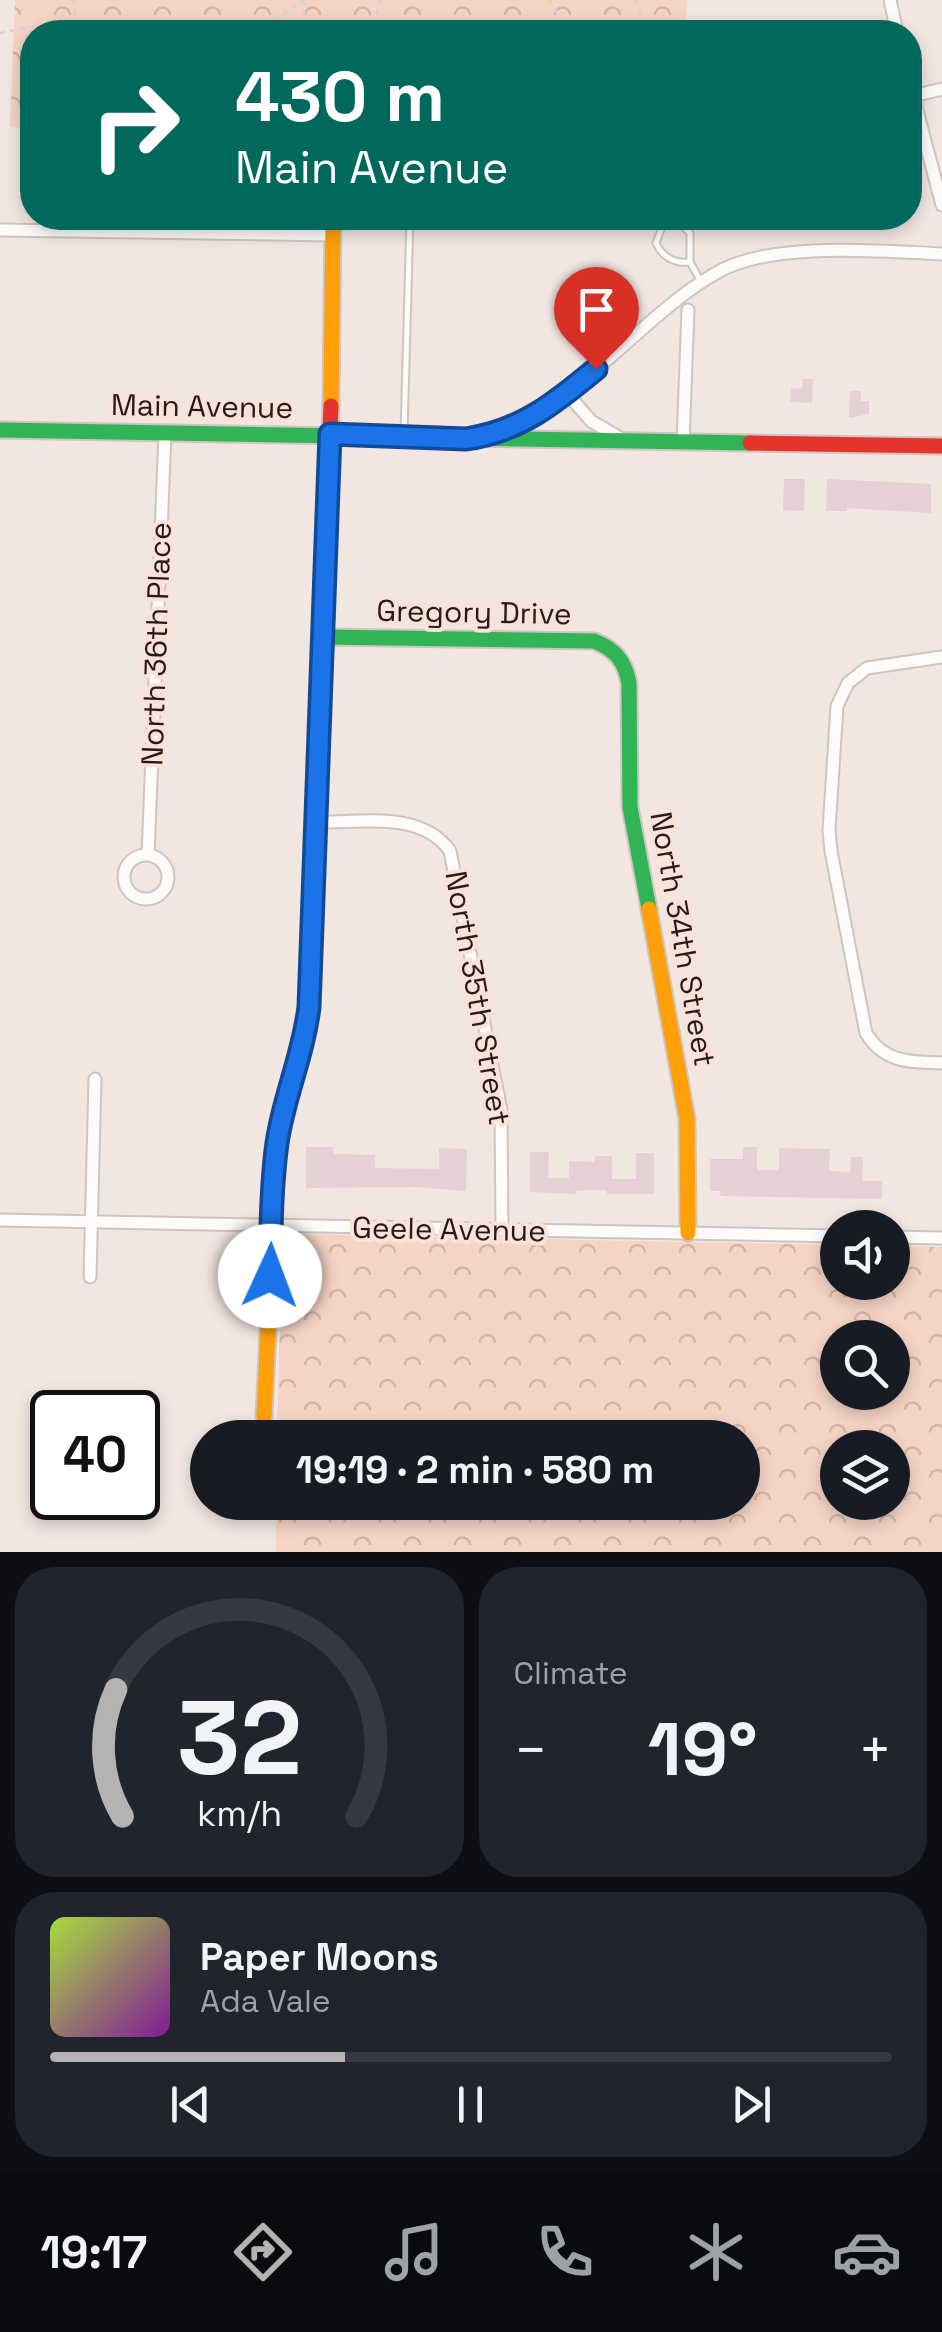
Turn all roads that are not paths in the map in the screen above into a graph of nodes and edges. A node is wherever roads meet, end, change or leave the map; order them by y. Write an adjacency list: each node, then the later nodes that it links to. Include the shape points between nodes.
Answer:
1 (922, 128): 2 (street)
2 (942, 205)
3 (0, 230): 8 (street)
4 (333, 230): 8 (street)
5 (410, 230): 18 (lane)
6 (661, 230): 10 (lane, via 660,252)
7 (687, 230): 10 (lane)
8 (333, 235): 16 (street)
9 (942, 254): 11 (street, via 777,254 736,264)
10 (690, 262): 11 (lane)
11 (702, 283): 13 (street)
12 (688, 310): 20 (street)
13 (567, 393): 17 (street, via 524,424); 19 (street, via 591,421)
14 (0, 430): 15 (street, Main Avenue)
15 (165, 433): 16 (street, Main Avenue); 26 (street, North 36th Place)
16 (330, 434): 18 (street, Main Avenue); 22 (street)
17 (486, 436): 18 (street, Main Avenue); 19 (street, Main Avenue)
18 (404, 437)
19 (622, 439): 20 (street, Main Avenue)
20 (682, 442): 21 (street, Main Avenue)
21 (942, 446)
22 (323, 637): 23 (street, Gregory Drive, via 594,641); 25 (street)
23 (620, 656): 33 (street, North 34th Street, via 630,683 630,806 688,1119)
24 (942, 657): 27 (street, via 879,665 848,684 837,706 830,830 866,1032 892,1059)
25 (316, 822): 31 (street, via 309,1007 277,1143); 32 (street, North 35th Street, via 410,824 434,833 450,850 501,1110)
26 (148, 855)
27 (942, 1063)
28 (96, 1080): 30 (street)
29 (0, 1220): 30 (street, Geele Avenue)
30 (92, 1223): 31 (street, Geele Avenue); 37 (street)
31 (271, 1226): 32 (street, Geele Avenue); 38 (street)
32 (502, 1230): 33 (street, Geele Avenue)
33 (688, 1234): 34 (street, Geele Avenue)
34 (820, 1236)
35 (910, 1237): 36 (street)
36 (942, 1238)
37 (90, 1277)
38 (264, 1416)

